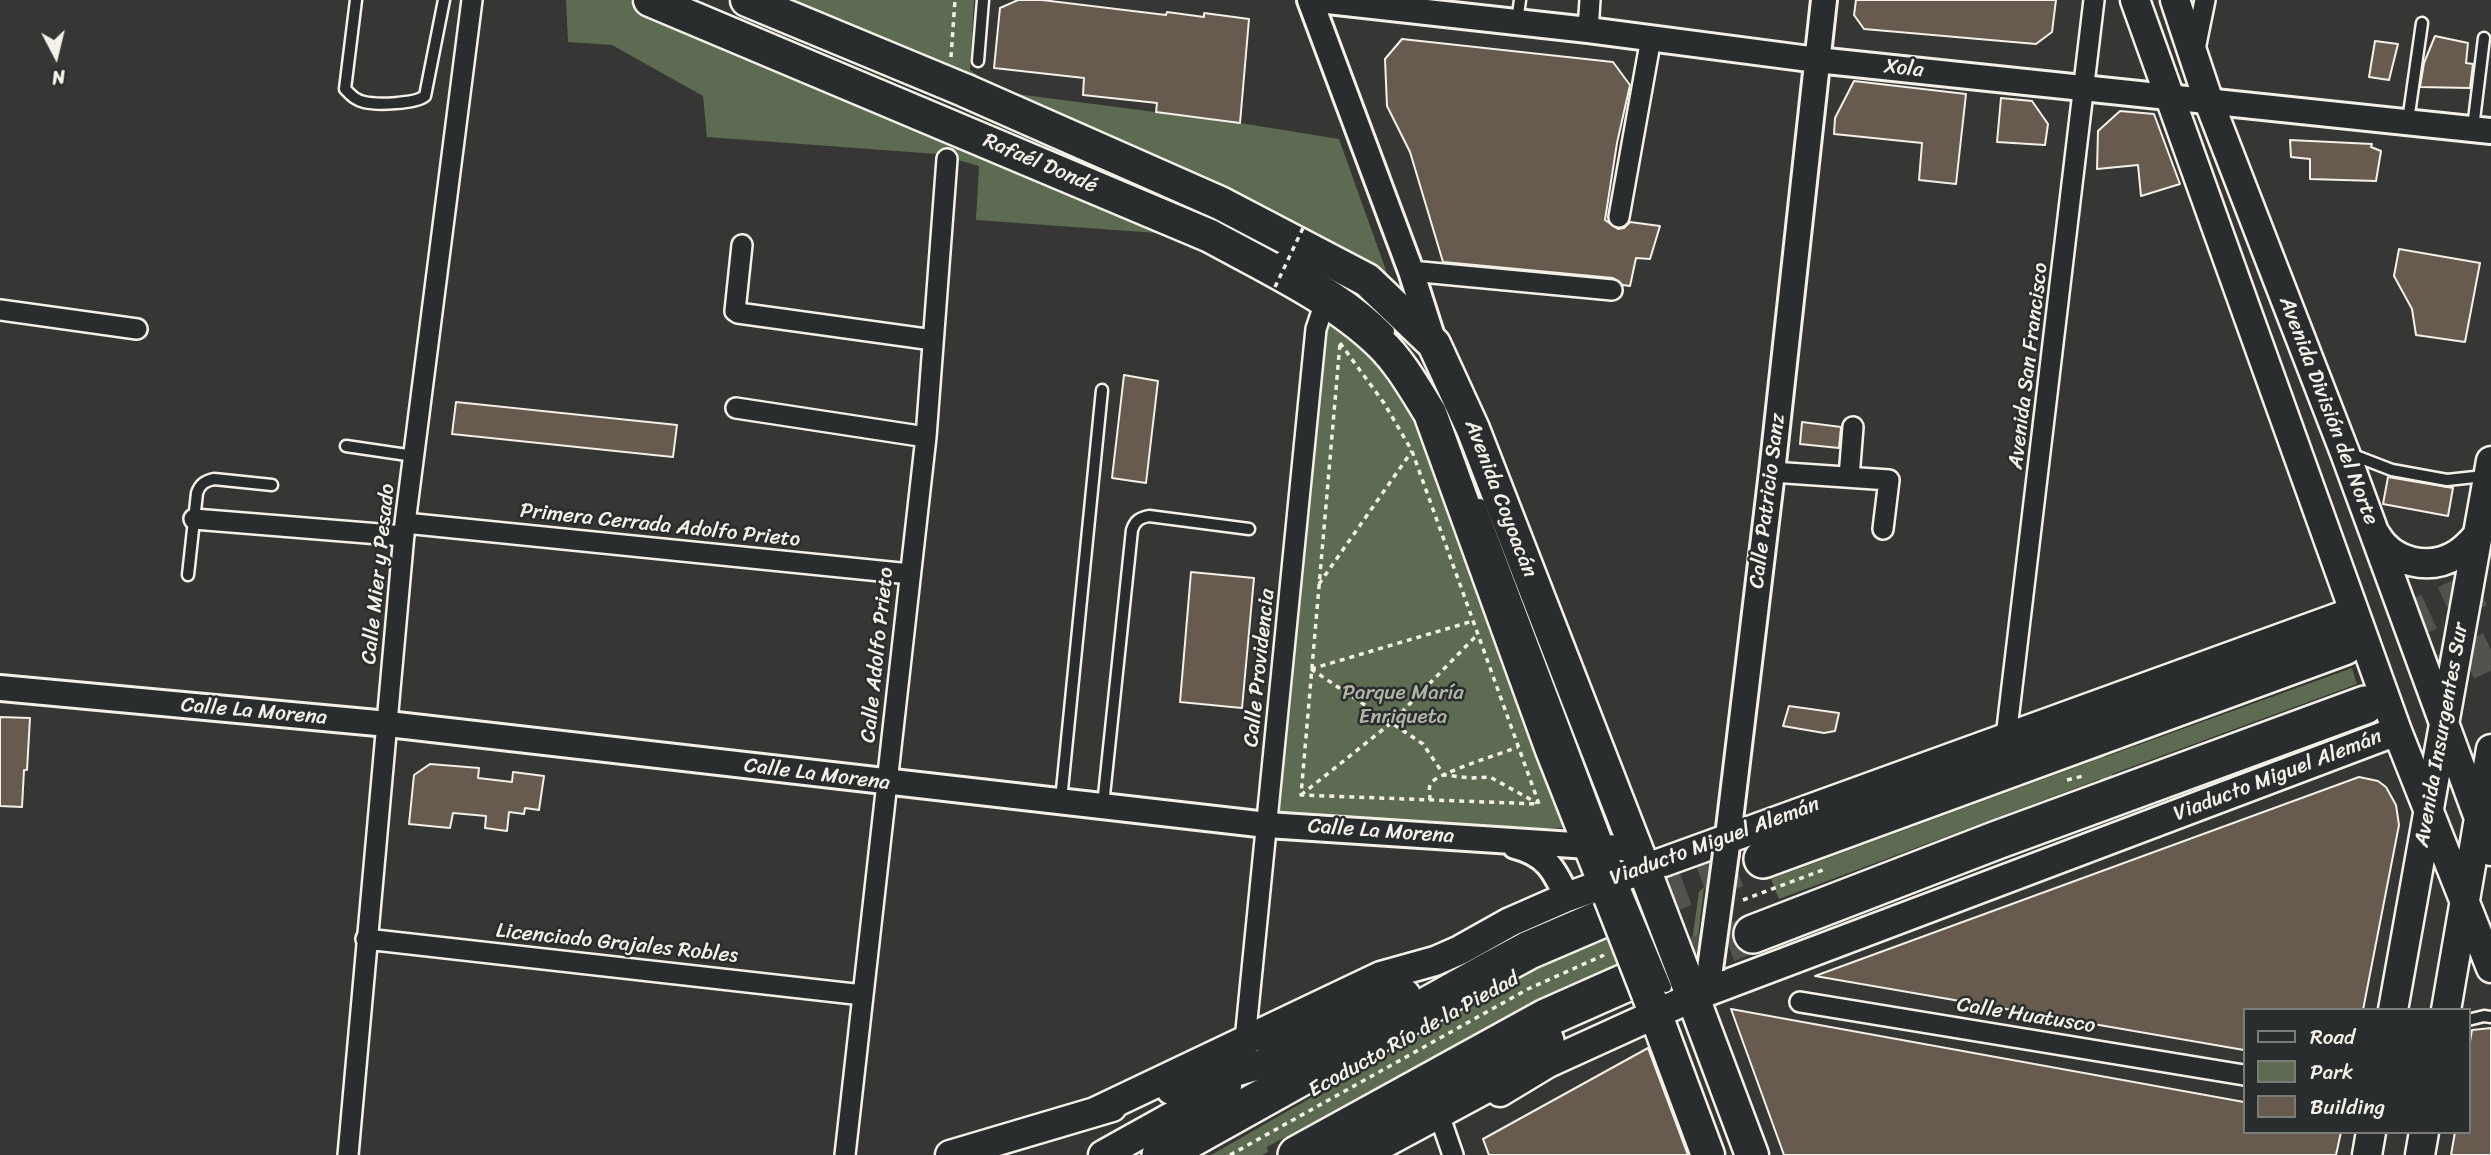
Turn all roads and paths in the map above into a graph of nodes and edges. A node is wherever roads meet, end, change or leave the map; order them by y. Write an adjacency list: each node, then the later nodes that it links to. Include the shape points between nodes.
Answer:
1 (356, 0): 2 (lane, via 345,89 365,103 418,102 425,96)
2 (444, 0)
3 (472, 0): 54 (street, Calle Mier y Pesado)
4 (650, 0): 41 (main road, Rafaél Dondé, via 1210,236)
5 (747, 0): 25 (main road, Rafaél Dondé)
6 (955, 0): 25 (path)
7 (983, 0): 24 (lane)
8 (1310, 0): 38 (street, Avenida Coyoacán)
9 (1319, 0): 16 (street, Xola)
10 (1590, 0): 19 (street)
11 (1824, 0): 23 (street, Calle Patricio Sanz)
12 (2094, 0): 26 (street, Avenida San Francisco)
13 (2135, 0): 27 (main road, Avenida División del Norte)
14 (2175, 0): 22 (main road, Avenida División del Norte)
15 (2205, 0): 22 (street)
16 (1352, 2): 17 (street, Xola)
17 (1518, 11): 19 (street, Xola)
18 (2422, 23): 29 (lane)
19 (1588, 30): 20 (street, Xola)
20 (1651, 38): 23 (street, Xola); 33 (street)
21 (2484, 38): 30 (lane)
22 (2194, 55): 28 (main road, Avenida División del Norte)
23 (1817, 60): 26 (street, Xola); 56 (street, Calle Patricio Sanz)
24 (978, 61)
25 (949, 84): 45 (main road, Rafaél Dondé, via 1220,203 1367,280)
26 (2085, 88): 27 (street, Xola); 80 (street, Avenida San Francisco)
27 (2171, 97): 28 (street, Xola); 69 (main road, Avenida División del Norte)
28 (2209, 102): 29 (street, Xola); 53 (main road, Avenida División del Norte)
29 (2408, 122): 30 (street, Xola)
30 (2482, 130)
31 (947, 159): 44 (street, Calle Adolfo Prieto)
32 (1130, 190): 35 (lane)
33 (1619, 217)
34 (1304, 226): 39 (path, bridge)
35 (1218, 228)
36 (742, 245): 44 (street, via 738,313)
37 (1269, 251): 46 (lane, via 1348,294 1371,312)
38 (1410, 271): 40 (street); 45 (street, Avenida Coyoacán)
39 (1275, 287)
40 (1612, 290)
41 (1325, 302): 46 (main road, Rafaél Dondé); 91 (street, Calle Providencia, via 1316,329)
42 (0, 310): 43 (street)
43 (137, 329)
44 (933, 340): 50 (street, Calle Adolfo Prieto)
45 (1434, 344): 101 (main road, Avenida Coyoacán, via 1473,429)
46 (1402, 357): 101 (main road, Avenida Coyoacán, via 1430,413 1552,750)
47 (1102, 390): 87 (lane)
48 (736, 408): 50 (street)
49 (1853, 427): 57 (street)
50 (926, 437): 66 (street, Calle Adolfo Prieto)
51 (346, 446): 54 (lane)
52 (1412, 451): 68 (path); 68 (path, via 1340,343); 70 (path)
53 (2345, 453): 55 (lane, via 2392,470 2447,480); 64 (main road, Avenida División del Norte)
54 (414, 456): 63 (street, Calle Mier y Pesado)
55 (2490, 469): 65 (main road, Avenida Insurgentes Sur)
56 (1772, 472): 57 (street); 94 (street, Calle Patricio Sanz)
57 (1849, 477): 61 (street, via 1889,480)
58 (272, 485): 60 (lane, via 206,481 197,493)
59 (1474, 488): 101 (lane)
60 (194, 519): 63 (street, Primera Cerrada Adolfo Prieto); 67 (lane)
61 (1883, 528)
62 (1249, 529): 89 (lane, via 1149,516 1135,523)
63 (405, 530): 66 (street, Primera Cerrada Adolfo Prieto); 78 (street, Calle Mier y Pesado)
64 (2373, 530): 65 (main road, via 2398,556 2422,563 2458,554); 76 (main road, Avenida División del Norte)
65 (2477, 536): 76 (main road, Avenida Insurgentes Sur)
66 (910, 574): 84 (street, Calle Adolfo Prieto)
67 (188, 575)
68 (1318, 587): 73 (path)
69 (2353, 612): 79 (main road, Avenida División del Norte); 80 (main road, Viaducto Miguel Alemán)
70 (1473, 621): 71 (path); 73 (path)
71 (1478, 634): 77 (path); 81 (path)
72 (2344, 646): 95 (highway, Viaducto Miguel Alemán)
73 (1311, 669): 77 (path); 85 (path)
74 (0, 688): 78 (street, Calle La Morena)
75 (2365, 705): 99 (highway, Viaducto Miguel Alemán, via 1997,840)
76 (2444, 721): 90 (main road, Avenida Insurgentes Sur); 93 (main road, Avenida División del Norte)
77 (1391, 723): 83 (path, via 1423,744); 85 (path)
78 (388, 724): 84 (street, Calle La Morena); 100 (street, Calle Mier y Pesado)
79 (2396, 731): 90 (main road, Avenida División del Norte); 101 (main road, Viaducto Miguel Alemán)
80 (2007, 737): 94 (main road, Viaducto Miguel Alemán)
81 (1518, 747): 83 (path); 88 (path)
82 (2491, 749): 93 (main road)
83 (1444, 775): 86 (path, via 1431,782); 88 (path, via 1490,777)
84 (887, 783): 87 (street, Calle La Morena); 104 (street, Calle Adolfo Prieto)
85 (1301, 795): 86 (path)
86 (1430, 800): 88 (path)
87 (1061, 801): 89 (street, Calle La Morena)
88 (1539, 804)
89 (1103, 806): 91 (street, Calle La Morena)
90 (2428, 811): 98 (main road, Avenida División del Norte); 106 (main road, Avenida Insurgentes Sur)
91 (1267, 825): 92 (street, Calle La Morena); 110 (street, Calle Providencia)
92 (1488, 839): 97 (street, via 1541,856 1556,873); 101 (street, Calle La Morena)
93 (2487, 841): 98 (main road)
94 (1726, 845): 101 (main road, Viaducto Miguel Alemán); 101 (street, Calle Patricio Sanz, bridge)
95 (1763, 859)
96 (1806, 877): 99 (path)
97 (1567, 897): 101 (main road, Viaducto Miguel Alemán); 110 (main road, Viaducto Miguel Alemán, via 1435,961 1381,976)
98 (2466, 902): 102 (main road, Avenida División del Norte); 107 (main road)
99 (1748, 917)
100 (366, 939): 104 (street, Licenciado Grajales Robles); 116 (street, Calle Mier y Pesado)
101 (1645, 946): 103 (highway, Viaducto Miguel Alemán, via 1529,950); 111 (lane); 113 (main road, Viaducto Miguel Alemán, via 1548,1063); 121 (path, Ecoducto Río de la Piedad, via 1528,989); 122 (highway, Viaducto Miguel Alemán, via 1503,1040); 123 (highway, via 1550,1038 1485,1084); 126 (main road); 127 (lane); 128 (main road)
102 (2491, 968)
103 (1490, 971): 110 (highway, via 1412,993); 120 (highway, Viaducto Miguel Alemán)
104 (863, 995): 117 (street, Calle Adolfo Prieto)
105 (1800, 1002): 112 (street, Calle Huatusco)
106 (2393, 1008)
107 (2446, 1008)
108 (2491, 1017): 109 (lane)
109 (2470, 1020)
110 (1259, 1051): 118 (main road, via 1095,1112); 119 (main road, Viaducto Miguel Alemán)
111 (1702, 1053)
112 (2242, 1075)
113 (1443, 1126): 124 (main road, Viaducto Miguel Alemán); 125 (street)
114 (2371, 1134): 129 (main road)
115 (2424, 1134): 130 (main road)
116 (348, 1155)
117 (845, 1155)
118 (950, 1155)
119 (1103, 1155)
120 (1161, 1155)
121 (1230, 1155)
122 (1297, 1155)
123 (1353, 1155)
124 (1392, 1155)
125 (1453, 1155)
126 (1708, 1155)
127 (1717, 1155)
128 (1752, 1155)
129 (2367, 1155)
130 (2420, 1155)

